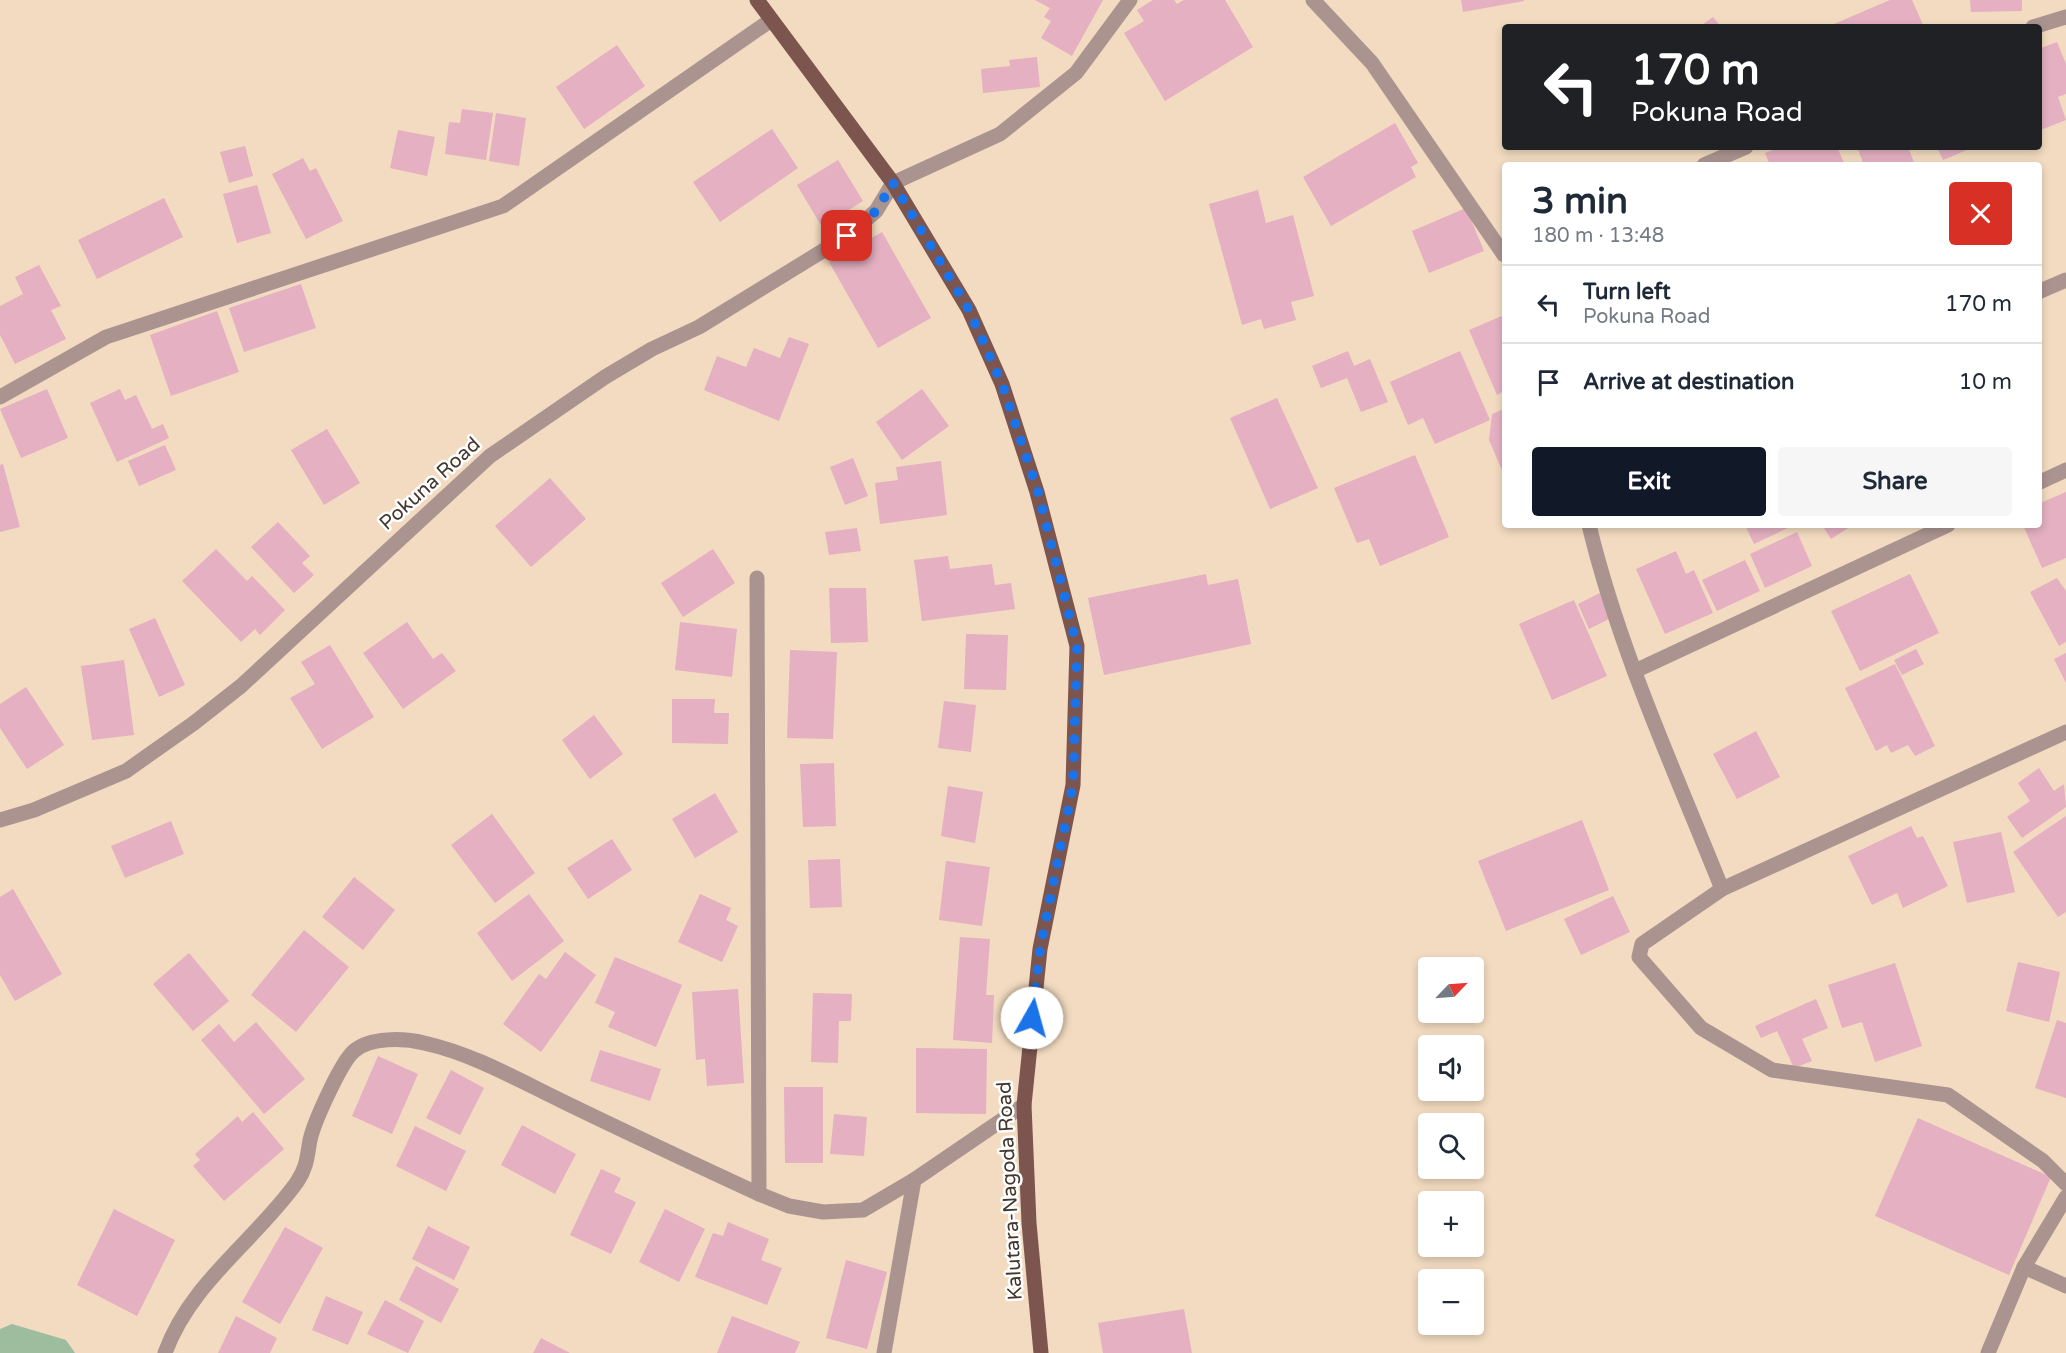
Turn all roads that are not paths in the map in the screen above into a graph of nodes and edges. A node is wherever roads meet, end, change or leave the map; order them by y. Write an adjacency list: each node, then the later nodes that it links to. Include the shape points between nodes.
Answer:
1 (757, 0): 5 (main road, Kalutara-Nagoda Road)
2 (1130, 0): 9 (street, via 1076,73 1000,134)
3 (1313, 0): 10 (street, via 1372,63)
4 (2066, 17): 6 (street)
5 (771, 20): 9 (main road, Kalutara-Nagoda Road); 13 (street, via 503,206 106,337)
6 (2042, 24)
7 (1739, 150): 8 (street)
8 (1711, 162)
9 (893, 183): 21 (street, Pokuna Road, via 876,211 847,236 699,327 652,349 490,456 242,686 136,764 34,810); 23 (main road, Kalutara-Nagoda Road, via 969,310 1002,384 1038,492 1077,646 1073,785 1040,949)
10 (1502, 249)
11 (2066, 280): 12 (street)
12 (2042, 290)
13 (0, 397)
14 (2066, 470): 15 (street)
15 (2042, 481)
16 (1590, 528): 19 (street)
17 (1942, 528): 19 (street)
18 (757, 578): 26 (street)
19 (1635, 671): 22 (street)
20 (2066, 732): 22 (street)
21 (0, 820)
22 (1722, 889): 25 (street, via 1642,944 1639,957 1701,1028 1772,1070 1948,1095 2043,1161)
23 (1024, 1105): 24 (street); 32 (main road, Kalutara-Nagoda Road, via 1029,1223)
24 (914, 1180): 26 (street, via 863,1210 823,1212 789,1206); 31 (street)
25 (2066, 1184)
26 (759, 1194): 30 (street, via 485,1064 424,1043 374,1042 356,1049 343,1062 310,1139 304,1172 282,1203 201,1289 174,1330)
27 (2066, 1197): 28 (street)
28 (2024, 1267): 29 (street); 33 (street)
29 (2066, 1286)
30 (165, 1353)
31 (884, 1353)
32 (1041, 1353)
33 (1988, 1353)

